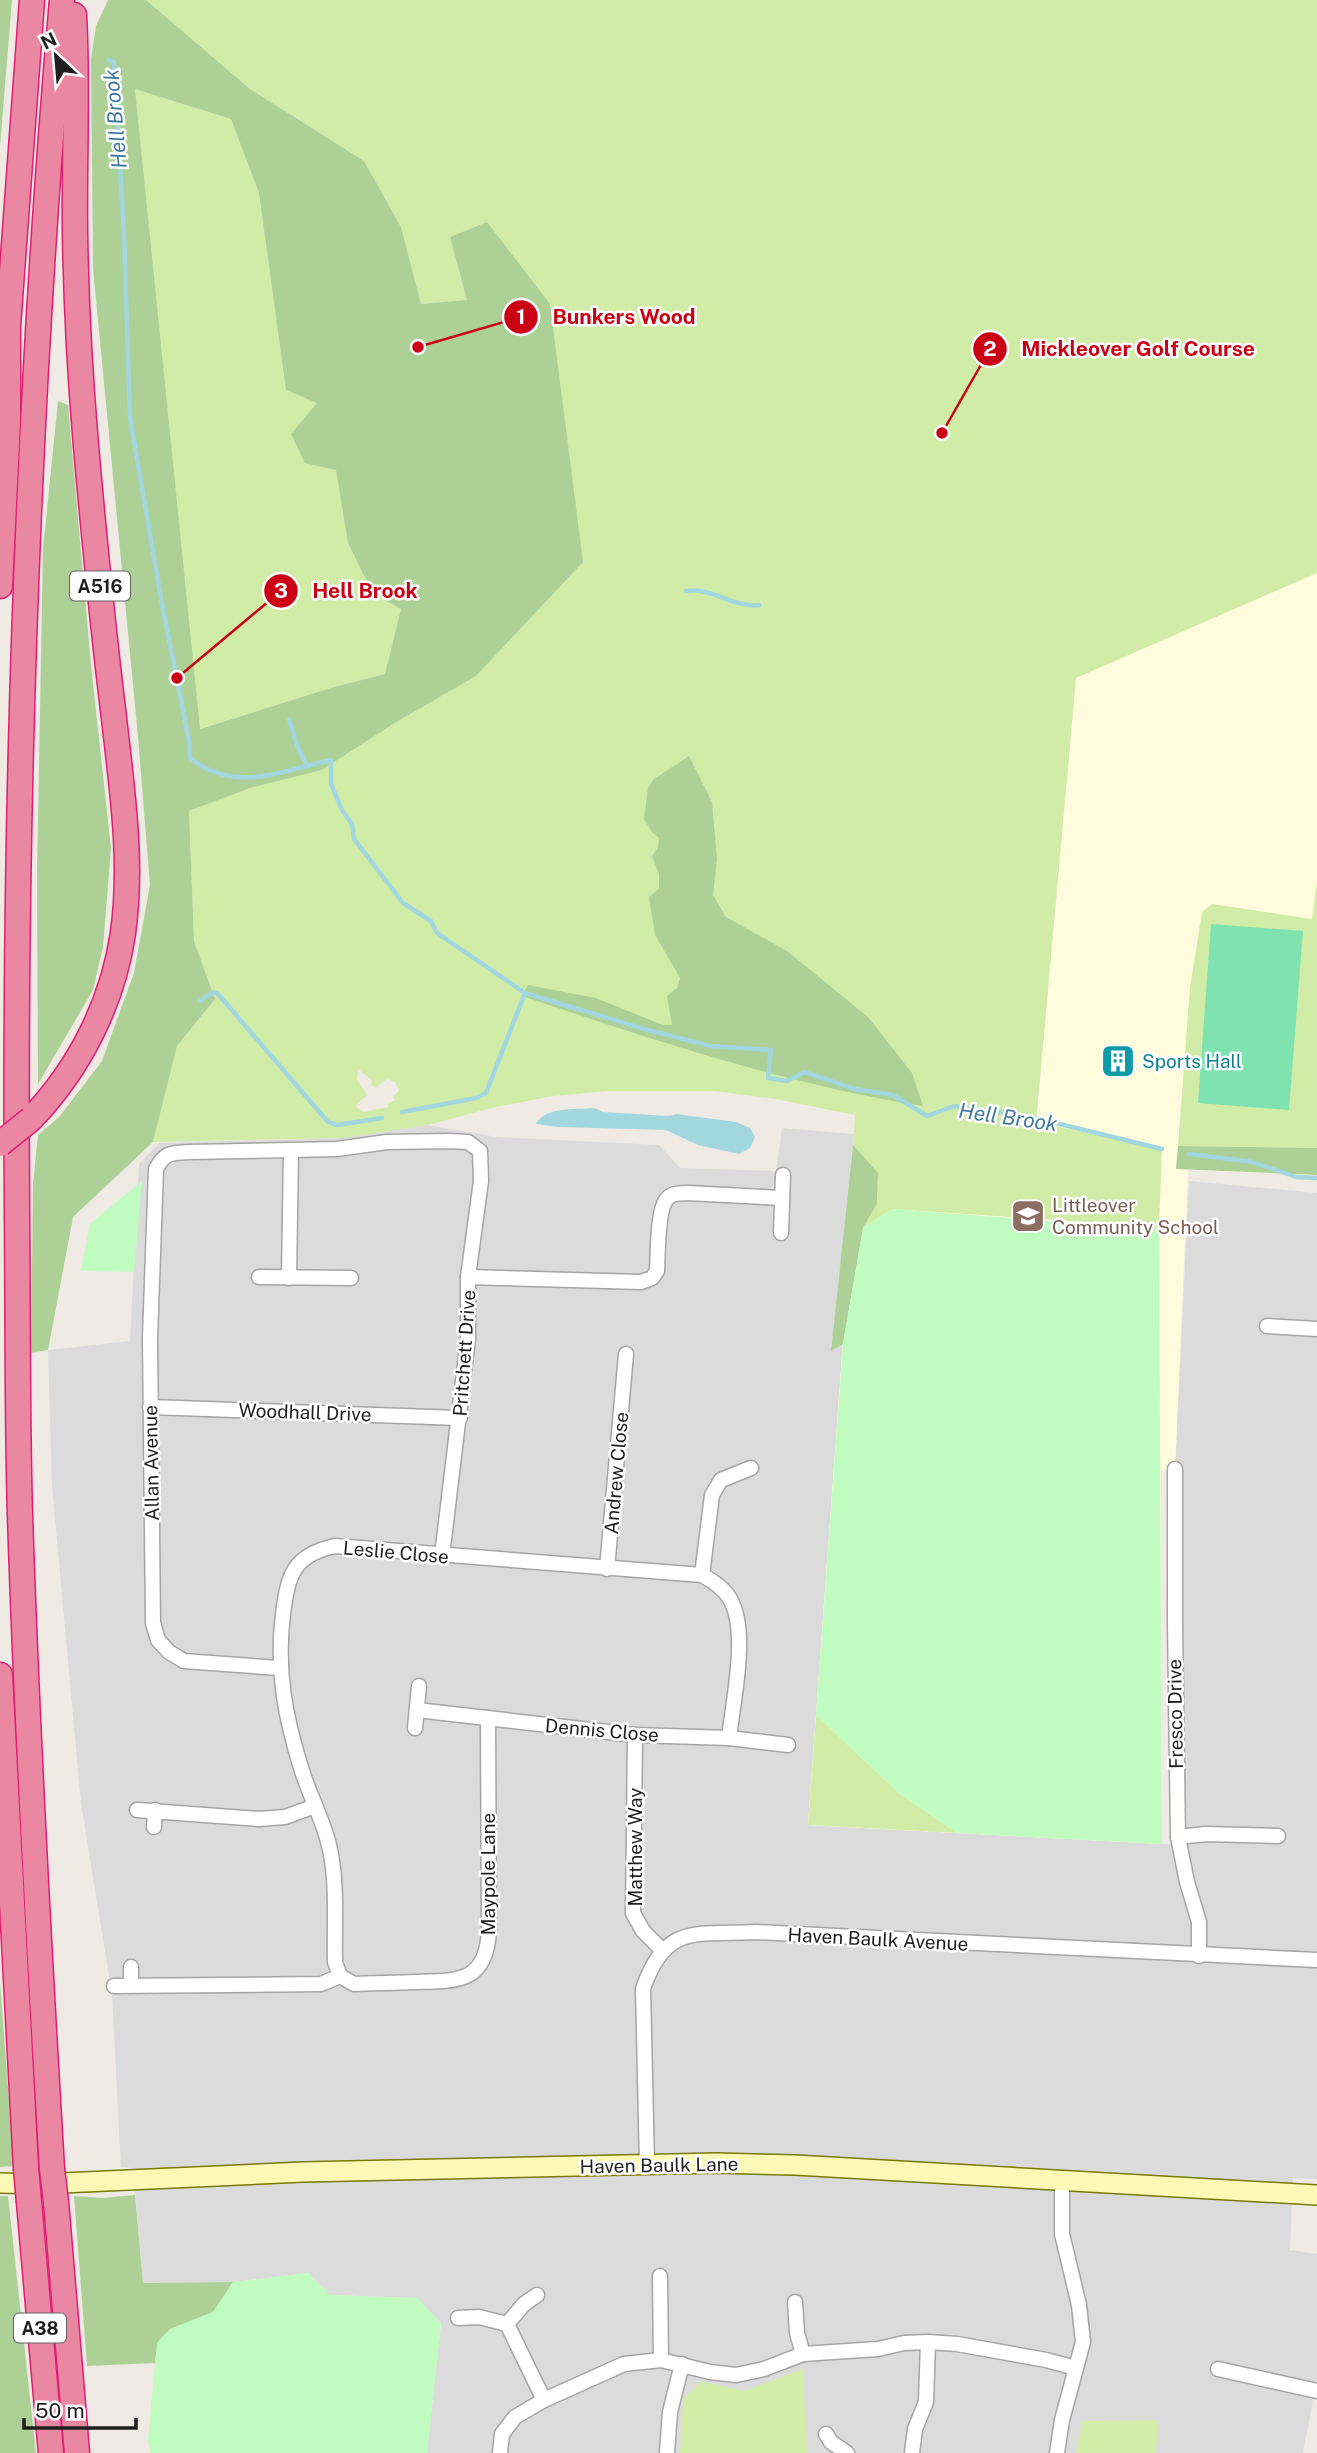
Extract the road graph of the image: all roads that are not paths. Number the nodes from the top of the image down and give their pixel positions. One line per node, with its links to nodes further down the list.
1 (32, 0): 4 (highway)
2 (62, 0): 69 (highway, A38, bridge)
3 (74, 0): 7 (highway, A516, bridge)
4 (8, 326): 5 (highway); 6 (highway)
5 (0, 380)
6 (0, 586)
7 (0, 1144)
8 (291, 1151): 12 (street, Pritchett Drive); 14 (street); 21 (street, Allan Avenue)
9 (783, 1175): 10 (street)
10 (782, 1198): 11 (street); 12 (street)
11 (780, 1233)
12 (468, 1276): 22 (street, Pritchett Drive)
13 (259, 1277): 14 (street)
14 (289, 1278): 15 (street)
15 (351, 1278)
16 (1267, 1326): 17 (street)
17 (1317, 1329)
18 (626, 1354): 20 (street, Andrew Close)
19 (607, 1375): 20 (street)
20 (624, 1376): 26 (street, Andrew Close)
21 (150, 1407): 22 (street, Woodhall Drive); 28 (street, Allan Avenue)
22 (460, 1418): 25 (street, Pritchett Drive)
23 (751, 1468): 27 (street)
24 (1175, 1469): 42 (street, Fresco Drive)
25 (442, 1556): 26 (street, Leslie Close); 28 (street, Leslie Close)
26 (607, 1569): 27 (street, Leslie Close)
27 (702, 1575): 35 (street)
28 (279, 1668): 37 (street, Leslie Close)
29 (0, 1675): 68 (highway, A38, bridge)
30 (419, 1686): 31 (street)
31 (417, 1710): 32 (street, Dennis Close); 33 (street)
32 (488, 1718): 34 (street, Dennis Close); 47 (street, Maypole Lane)
33 (415, 1728)
34 (635, 1735): 35 (street, Dennis Close); 43 (street, Matthew Way)
35 (729, 1738): 36 (street, Dennis Close)
36 (788, 1745)
37 (315, 1806): 39 (street); 47 (street, Leslie Close)
38 (137, 1810): 39 (street)
39 (155, 1810): 40 (street)
40 (154, 1827)
41 (1278, 1836): 42 (street)
42 (1178, 1837): 44 (street, Fresco Drive)
43 (662, 1950): 44 (street, Haven Baulk Avenue); 50 (street)
44 (1199, 1956): 45 (street, Haven Baulk Avenue)
45 (1317, 1960)
46 (131, 1967): 48 (street)
47 (340, 1976): 48 (street, Maypole Lane)
48 (131, 1985): 49 (street, Maypole Lane)
49 (114, 1986)
50 (647, 2165): 51 (street, Haven Baulk Lane); 52 (street, Haven Baulk Lane)
51 (1062, 2181): 53 (street, Haven Baulk Lane); 63 (street)
52 (0, 2183)
53 (1317, 2195)
54 (660, 2276): 61 (street)
55 (537, 2295): 58 (street)
56 (795, 2302): 60 (street)
57 (458, 2318): 58 (street)
58 (507, 2324): 66 (street)
59 (928, 2342): 60 (street); 63 (street); 73 (street)
60 (803, 2354): 62 (street)
61 (661, 2360): 62 (street); 66 (street)
62 (682, 2364): 71 (street)
63 (1076, 2368): 74 (street)
64 (1218, 2369): 65 (street)
65 (1317, 2391)
66 (544, 2400): 70 (street)
67 (826, 2434): 72 (street)
68 (51, 2453)
69 (77, 2453)
70 (500, 2453)
71 (667, 2453)
72 (847, 2453)
73 (912, 2453)
74 (1057, 2453)

